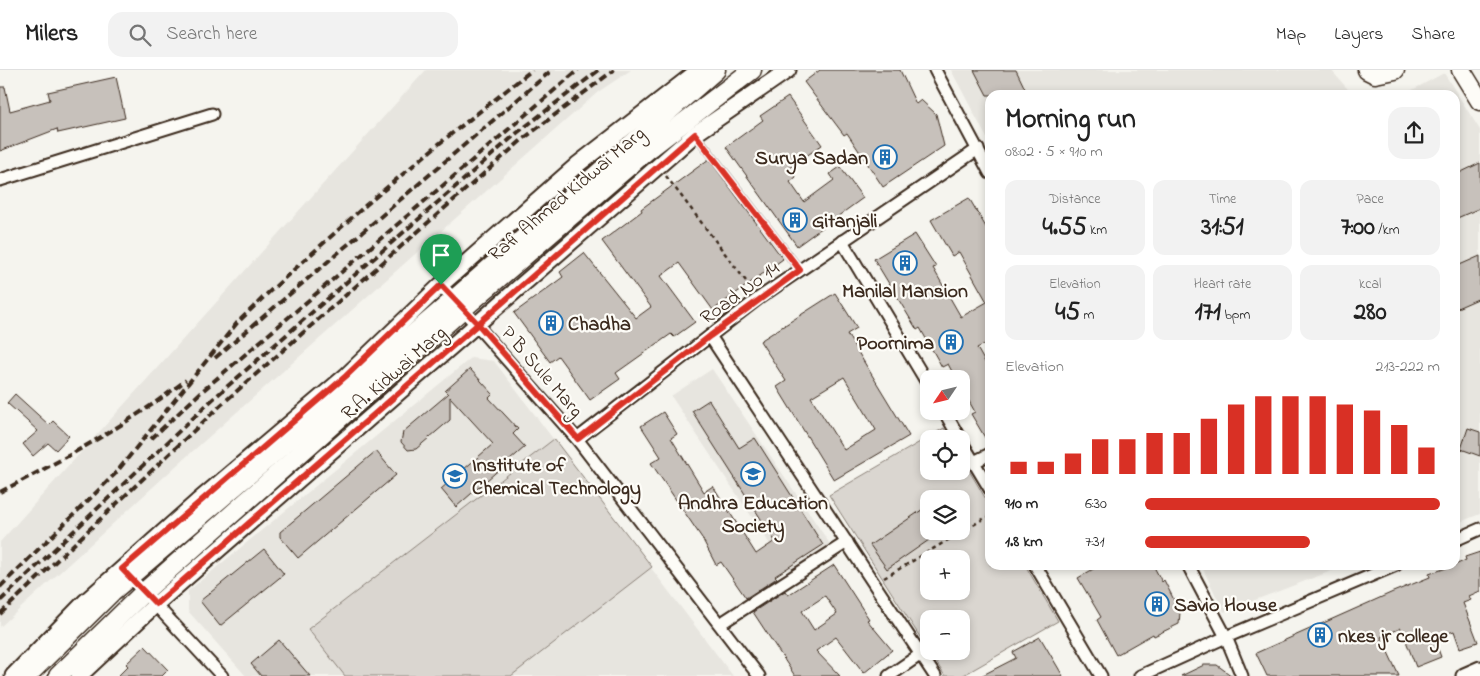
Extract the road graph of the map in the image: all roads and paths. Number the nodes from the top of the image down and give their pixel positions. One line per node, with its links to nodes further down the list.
1 (699, 70): 18 (street, R.A. Kidwai Marg)
2 (716, 70): 20 (main road)
3 (752, 70): 20 (main road, Rafi Ahmed Kidwai Marg)
4 (788, 70): 11 (street, R.A. Kidwai Marg)
5 (935, 70): 12 (street)
6 (1367, 70): 7 (main road)
7 (1395, 70)
8 (1461, 70): 9 (main road)
9 (1480, 101)
10 (212, 114): 15 (street)
11 (695, 134): 14 (street, R.A. Kidwai Marg); 17 (lane)
12 (978, 149): 13 (street); 16 (street, Road No 14)
13 (985, 163)
14 (658, 165): 19 (path); 21 (street, R.A. Kidwai Marg)
15 (0, 180)
16 (842, 241): 17 (street, Road No 14); 23 (street)
17 (800, 270): 19 (street, Road No 14)
18 (441, 285): 20 (street, P B Sule Marg); 36 (street, R.A. Kidwai Marg)
19 (759, 298): 22 (street, Road No 14)
20 (459, 304): 21 (street, P B Sule Marg); 36 (main road); 38 (main road, Rafi Ahmed Kidwai Marg)
21 (478, 324): 24 (street, P B Sule Marg); 38 (street, R.A. Kidwai Marg)
22 (710, 336): 24 (street, Road No 14); 32 (street)
23 (920, 371)
24 (578, 439): 39 (street, P B Sule Marg)
25 (970, 455): 27 (street)
26 (985, 456): 27 (street)
27 (974, 462): 28 (street)
28 (985, 481)
29 (985, 518): 37 (path)
30 (1480, 529): 31 (street)
31 (1460, 538)
32 (847, 542): 37 (street); 39 (street)
33 (1038, 570): 53 (street)
34 (1191, 570): 40 (street)
35 (1384, 570): 40 (street)
36 (126, 572): 38 (street); 45 (street, R.A. Kidwai Marg); 46 (main road)
37 (874, 583): 41 (street)
38 (150, 598): 47 (main road, Rafi Ahmed Kidwai Marg); 48 (street, R.A. Kidwai Marg); 49 (street)
39 (720, 624): 50 (street, P B Sule Marg)
40 (1226, 637): 54 (street); 55 (street)
41 (920, 652)
42 (920, 655): 51 (street)
43 (925, 660): 52 (street)
44 (1480, 669): 56 (street)
45 (13, 676)
46 (27, 676)
47 (58, 676)
48 (79, 676)
49 (222, 676)
50 (759, 676)
51 (889, 676)
52 (935, 676)
53 (1101, 676)
54 (1140, 676)
55 (1242, 676)
56 (1464, 676)

